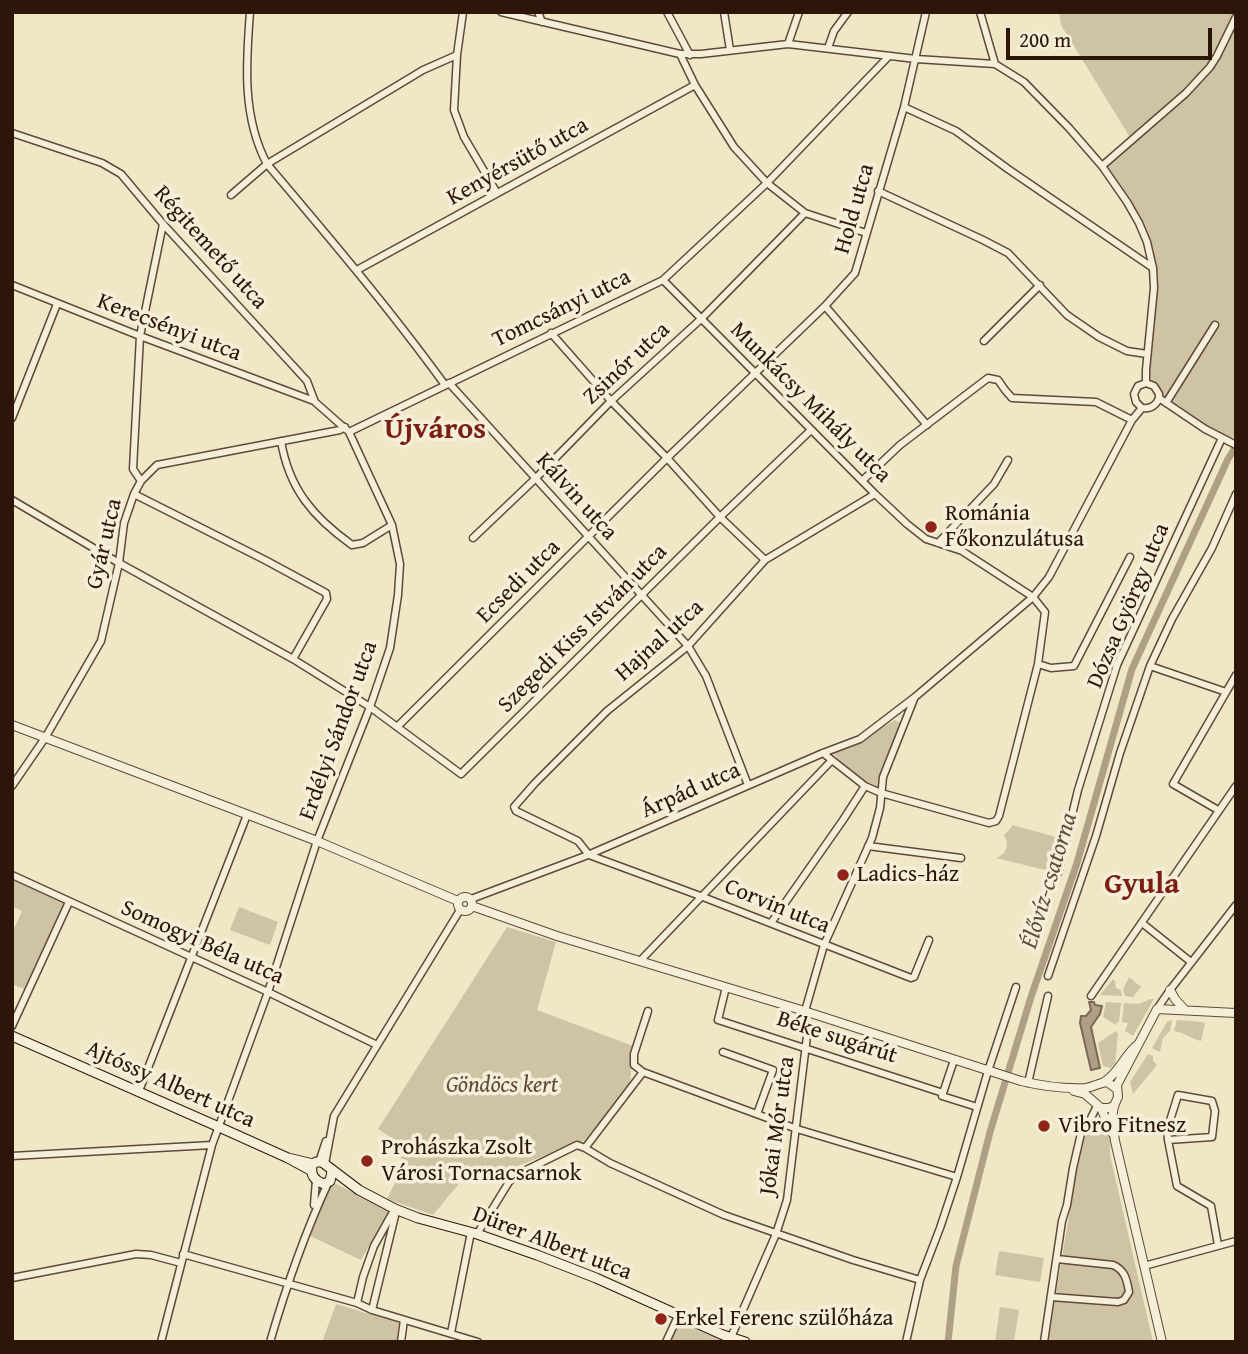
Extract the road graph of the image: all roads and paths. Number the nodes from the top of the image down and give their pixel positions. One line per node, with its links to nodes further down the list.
1 (250, 12): 25 (street, Kálvin utca)
2 (463, 12): 17 (street)
3 (501, 12): 12 (street)
4 (538, 12): 12 (street)
5 (667, 12): 18 (street)
6 (724, 12): 15 (street)
7 (799, 12): 13 (street)
8 (848, 12): 14 (street)
9 (926, 12): 20 (street, Hold utca)
10 (980, 12): 21 (street)
11 (1236, 17): 26 (street)
12 (542, 22): 16 (street)
13 (788, 44): 14 (street); 15 (street)
14 (828, 48): 19 (street)
15 (730, 50): 18 (street)
16 (680, 54): 18 (street); 22 (street)
17 (457, 55): 25 (street); 29 (street)
18 (690, 55)
19 (889, 56): 20 (street); 27 (street, Tomcsányi utca)
20 (916, 59): 21 (street); 23 (street, Hold utca)
21 (995, 64): 26 (street)
22 (695, 85): 27 (street); 29 (street, Kenyérsütő utca)
23 (904, 107): 28 (street, Hold utca); 34 (street)
24 (12, 133): 32 (street, Régitemető utca)
25 (267, 164): 30 (street); 35 (street, Kálvin utca)
26 (1102, 166): 34 (street)
27 (767, 183): 31 (street); 36 (street, Tomcsányi utca)
28 (878, 191): 33 (street, Hold utca); 38 (street)
29 (496, 193): 35 (street, Kenyérsütő utca)
30 (231, 195)
31 (805, 213): 33 (street); 41 (street, Zsinór utca)
32 (163, 224): 44 (street, Gyár utca); 53 (street, Régitemető utca)
33 (866, 233): 40 (street, Hold utca)
34 (1153, 268): 46 (street)
35 (357, 270): 49 (street, Kálvin utca)
36 (663, 280): 41 (street, Munkácsy Mihály utca); 43 (street, Tomcsányi utca)
37 (12, 285): 39 (street, Kerecsényi utca)
38 (1040, 285): 45 (street); 46 (street)
39 (57, 304): 44 (street, Kerecsényi utca); 52 (street)
40 (825, 306): 47 (street, Hold utca); 58 (street)
41 (701, 319): 47 (street, Munkácsy Mihály utca); 51 (street, Zsinór utca)
42 (1215, 325): 54 (street)
43 (551, 333): 49 (street, Tomcsányi utca); 51 (street)
44 (141, 336): 53 (street, Kerecsényi utca); 67 (street, Gyár utca)
45 (984, 341)
46 (1147, 354): 48 (street)
47 (754, 373): 60 (street, Munkácsy Mihály utca); 64 (street, Ecsedi utca)
48 (1146, 383): 50 (street); 55 (street)
49 (447, 384): 59 (street, Tomcsányi utca); 66 (street, Kálvin utca)
50 (1159, 398): 54 (street); 55 (street)
51 (611, 401): 64 (street); 66 (street, Zsinór utca)
52 (15, 402): 56 (street)
53 (314, 402): 59 (street, Régitemető utca)
54 (1166, 403): 61 (street)
55 (1142, 408): 57 (street, Árpád utca)
56 (12, 418)
57 (1132, 420): 58 (street); 82 (street, Árpád utca)
58 (927, 425): 68 (street)
59 (347, 430): 62 (street, Tomcsányi utca); 74 (street, Erdélyi Sándor utca)
60 (811, 430): 68 (street, Munkácsy Mihály utca); 73 (street, Szegedi Kiss István utca)
61 (1223, 439): 63 (street); 110 (street, Dózsa György utca)
62 (281, 441): 67 (street, Tomcsányi utca); 74 (street)
63 (1236, 445)
64 (667, 458): 73 (street); 75 (street, Ecsedi utca)
65 (1008, 460): 77 (street)
66 (536, 478): 75 (street, Kálvin utca); 76 (street, Zsinór utca)
67 (141, 481): 69 (street, Gyár utca)
68 (862, 481): 70 (street, Munkácsy Mihály utca)
69 (134, 494): 80 (street, Gyár utca); 84 (street)
70 (875, 494): 77 (street, Munkácsy Mihály utca); 79 (street, Hajnal utca)
71 (1236, 494): 86 (street, Dózsa György utca)
72 (12, 500): 80 (street, Szegedi Kiss István utca)
73 (720, 517): 79 (street); 81 (street, Szegedi Kiss István utca)
74 (392, 525): 90 (street, Erdélyi Sándor utca)
75 (589, 537): 81 (street, Kálvin utca); 94 (street, Ecsedi utca)
76 (472, 538)
77 (938, 543): 82 (street, Munkácsy Mihály utca)
78 (1130, 557): 85 (street)
79 (765, 560): 83 (street, Hajnal utca)
80 (119, 563): 84 (street, Szegedi Kiss István utca); 95 (street, Gyár utca)
81 (642, 596): 83 (street, Kálvin utca); 94 (street, Szegedi Kiss István utca)
82 (1033, 597): 85 (street); 89 (street, Árpád utca)
83 (688, 646): 98 (street, Kálvin utca); 103 (street, Hajnal utca)
84 (293, 659): 90 (street, Szegedi Kiss István utca)
85 (1038, 664): 102 (street)
86 (1150, 667): 88 (street, Dózsa György utca); 124 (street, Dózsa György utca)
87 (1236, 676): 88 (street)
88 (1226, 692): 104 (street)
89 (915, 697): 91 (street, Árpád utca); 92 (street, Jókai Mór utca)
90 (370, 706): 94 (street, Szegedi Kiss István utca); 106 (street, Erdélyi Sándor utca)
91 (897, 710): 92 (street); 96 (street, Árpád utca)
92 (907, 717): 102 (street, Jókai Mór utca)
93 (12, 725): 95 (street)
94 (397, 727)
95 (45, 737): 99 (street, Gyár utca); 105 (street)
96 (823, 753): 97 (street); 98 (street, Árpád utca)
97 (832, 760): 100 (street); 112 (street)
98 (748, 785): 108 (street, Árpád utca)
99 (12, 786)
100 (865, 786): 102 (street); 117 (street)
101 (1236, 786): 104 (street)
102 (881, 793): 107 (street, Jókai Mór utca)
103 (514, 807): 108 (street, Corvin utca)
104 (1218, 810): 118 (street)
105 (247, 815): 106 (street); 121 (street)
106 (317, 841): 115 (street); 128 (street, Erdélyi Sándor utca)
107 (868, 846): 109 (street); 120 (street, Jókai Mór utca)
108 (589, 855): 112 (street, Corvin utca); 114 (street, Árpád utca)
109 (961, 858)
110 (1058, 873)
111 (12, 875): 113 (street, Somogyi Béla utca)
112 (703, 897): 117 (street, Corvin utca); 122 (street)
113 (69, 902): 121 (street, Somogyi Béla utca); 136 (street)
114 (474, 903): 115 (street); 115 (street); 122 (street)
115 (459, 905): 139 (street)
116 (1236, 905): 123 (street)
117 (771, 923): 120 (street, Corvin utca)
118 (1142, 923): 123 (street); 130 (street)
119 (929, 940): 120 (street, Corvin utca)
120 (824, 945): 134 (street, Jókai Mór utca)
121 (191, 958): 128 (street, Somogyi Béla utca); 149 (street)
122 (640, 961): 125 (street)
123 (1191, 962): 127 (street)
124 (1048, 976)
125 (726, 987): 134 (street); 140 (street, Béke sugárút)
126 (1016, 987): 143 (street)
127 (1170, 990): 131 (street); 132 (street)
128 (268, 992): 139 (street, Somogyi Béla utca); 155 (street, Erdélyi Sándor utca)
129 (1048, 996): 145 (street)
130 (1091, 996)
131 (1157, 1009): 132 (street); 138 (street)
132 (1185, 1010): 135 (street)
133 (648, 1011): 144 (street)
134 (806, 1011): 140 (street, Jókai Mór utca); 142 (street)
135 (1236, 1013)
136 (12, 1026)
137 (12, 1036): 149 (main road, Ajtóssy Albert utca)
138 (1139, 1043): 146 (street); 148 (street)
139 (377, 1045): 162 (street)
140 (806, 1049): 150 (street, Béke sugárút); 156 (street, Jókai Mór utca)
141 (723, 1052): 154 (street)
142 (954, 1060): 143 (street); 150 (street)
143 (988, 1071): 145 (street); 153 (street)
144 (643, 1072): 154 (street); 160 (street)
145 (1024, 1082): 147 (street)
146 (1100, 1084): 147 (street); 148 (street); 151 (street)
147 (1050, 1087): 151 (street)
148 (1117, 1089): 152 (street)
149 (139, 1091): 155 (main road, Ajtóssy Albert utca)
150 (943, 1093): 153 (street, Béke sugárút)
151 (1097, 1104): 152 (street); 158 (street); 171 (street)
152 (1114, 1106): 158 (street)
153 (977, 1107): 163 (street)
154 (757, 1114): 156 (street)
155 (219, 1127): 159 (street, Erdélyi Sándor utca); 162 (main road, Ajtóssy Albert utca)
156 (797, 1129): 163 (street); 167 (street, Jókai Mór utca)
157 (1168, 1140): 157 (street); 169 (street)
158 (1115, 1141): 173 (street)
159 (212, 1145): 161 (street); 170 (street, Erdélyi Sándor utca)
160 (585, 1148): 166 (street); 167 (street)
161 (12, 1156)
162 (322, 1172): 164 (main road, Dürer Albert utca); 165 (street); 165 (street)
163 (957, 1177): 175 (street)
164 (395, 1209): 166 (main road, Dürer Albert utca); 178 (street); 179 (street)
165 (313, 1214): 176 (street)
166 (474, 1233): 180 (main road, Dürer Albert utca); 182 (street)
167 (776, 1234): 175 (street); 183 (street, Jókai Mór utca)
168 (1236, 1241): 169 (street)
169 (1218, 1245): 173 (street)
170 (183, 1254): 172 (street, Erdélyi Sándor utca); 176 (street)
171 (1057, 1259): 177 (street); 177 (street)
172 (181, 1263): 174 (street); 184 (street, Erdélyi Sándor utca)
173 (1144, 1266): 192 (street)
174 (12, 1278)
175 (920, 1280): 190 (street)
176 (287, 1283): 178 (street); 185 (street)
177 (1051, 1297): 191 (street)
178 (357, 1303): 179 (street)
179 (372, 1310): 181 (street)
180 (679, 1314): 183 (main road, Dürer Albert utca); 188 (street)
181 (404, 1320): 182 (street); 186 (street)
182 (451, 1333): 187 (street)
183 (730, 1340): 189 (main road, Dürer Albert utca)
184 (161, 1342)
185 (270, 1342)
186 (401, 1342)
187 (478, 1342)
188 (666, 1342)
189 (745, 1342)
190 (906, 1342)
191 (1044, 1342)
192 (1162, 1342)

